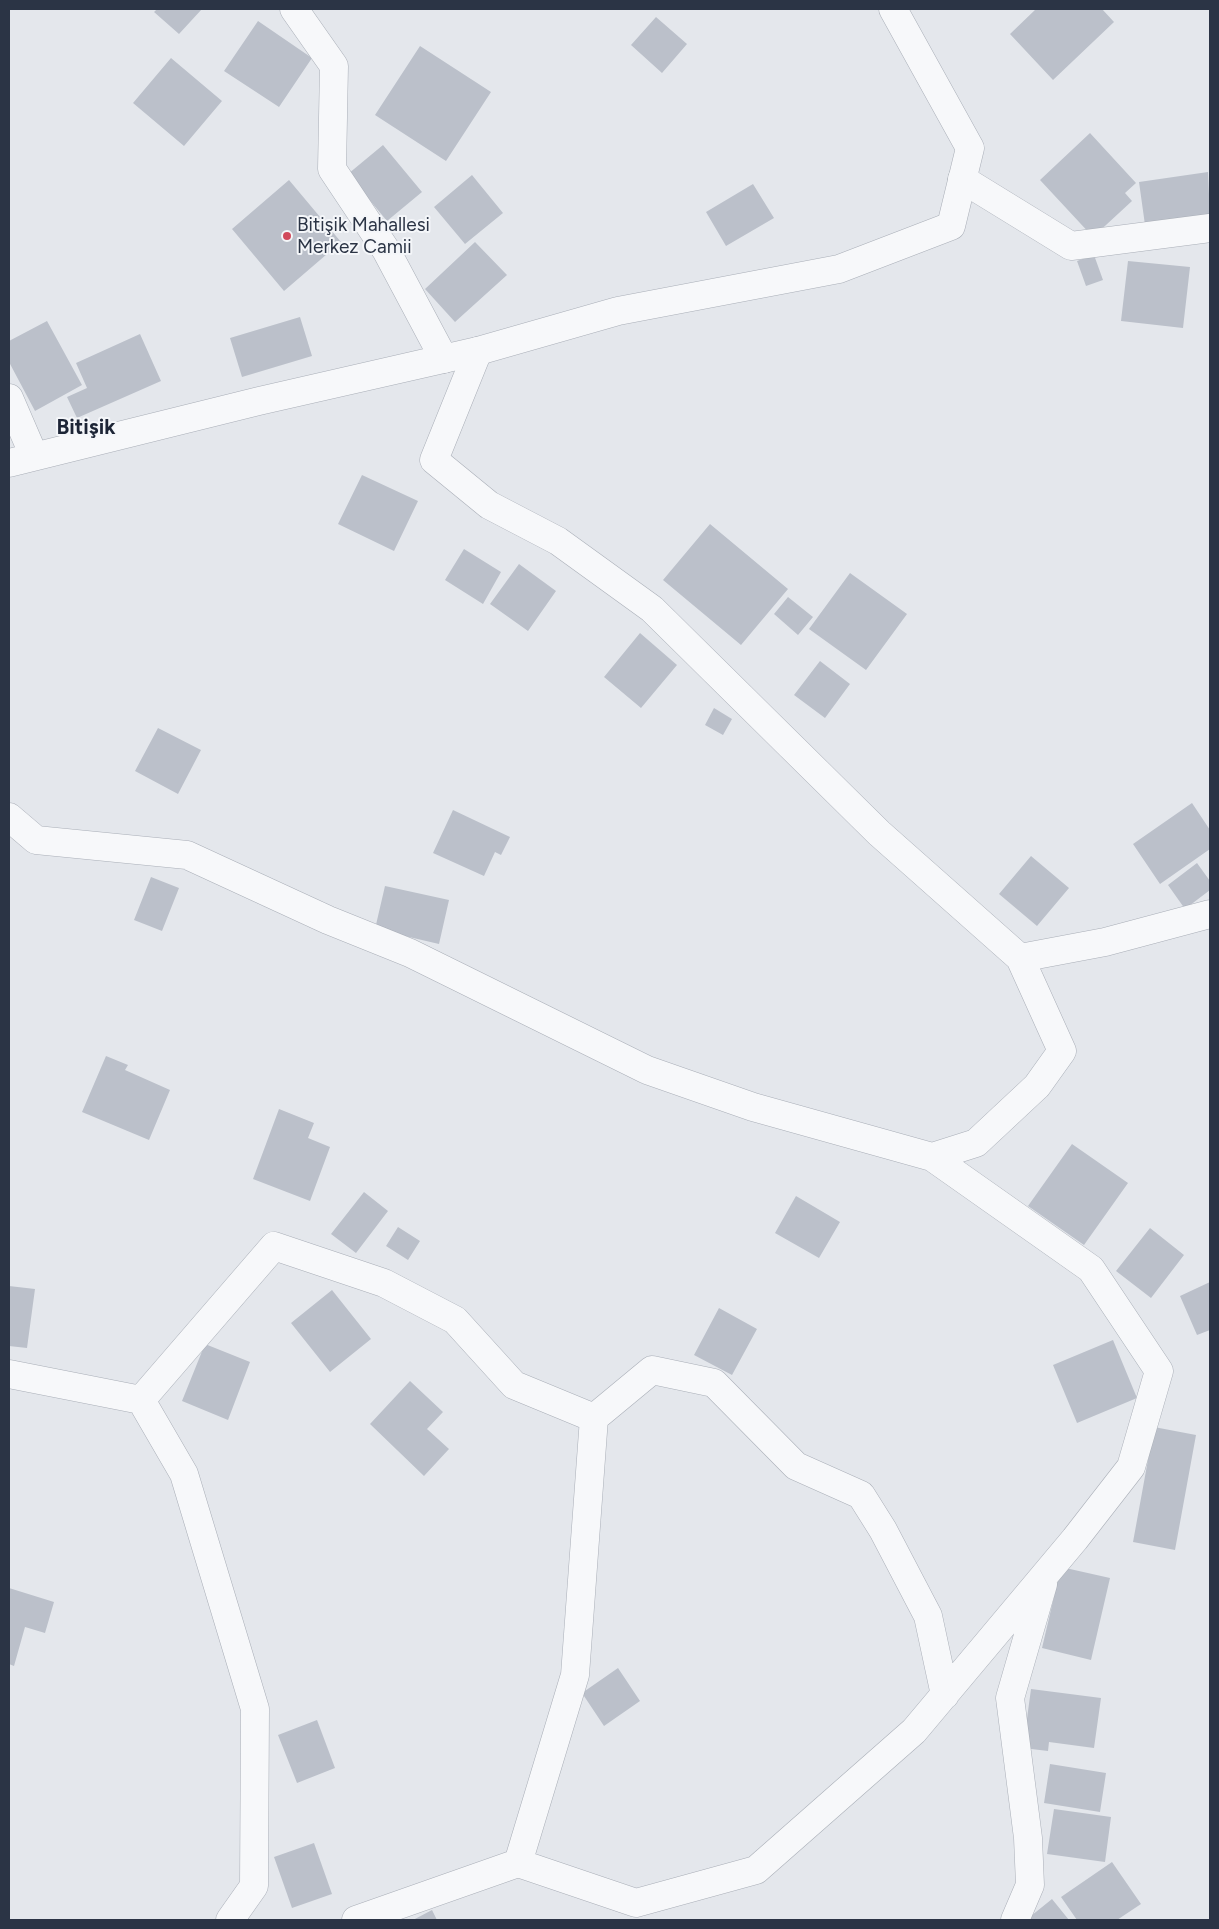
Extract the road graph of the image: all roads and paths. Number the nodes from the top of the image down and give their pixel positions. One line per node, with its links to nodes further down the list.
1 (294, 9): 6 (street)
2 (893, 9): 3 (street)
3 (962, 179): 4 (street); 5 (street)
4 (1210, 228)
5 (478, 351): 6 (street); 11 (street)
6 (444, 358): 8 (street)
7 (9, 398): 8 (street)
8 (21, 460)
9 (9, 817): 12 (street)
10 (1210, 914): 11 (street)
11 (1020, 958): 12 (street)
12 (932, 1157): 16 (street)
13 (9, 1374): 14 (street)
14 (141, 1400): 15 (street); 19 (street)
15 (594, 1418): 17 (street); 18 (street)
16 (1046, 1573): 17 (street); 21 (street)
17 (945, 1695): 18 (street)
18 (518, 1863): 20 (street)
19 (230, 1920)
20 (356, 1920)
21 (1015, 1920)

